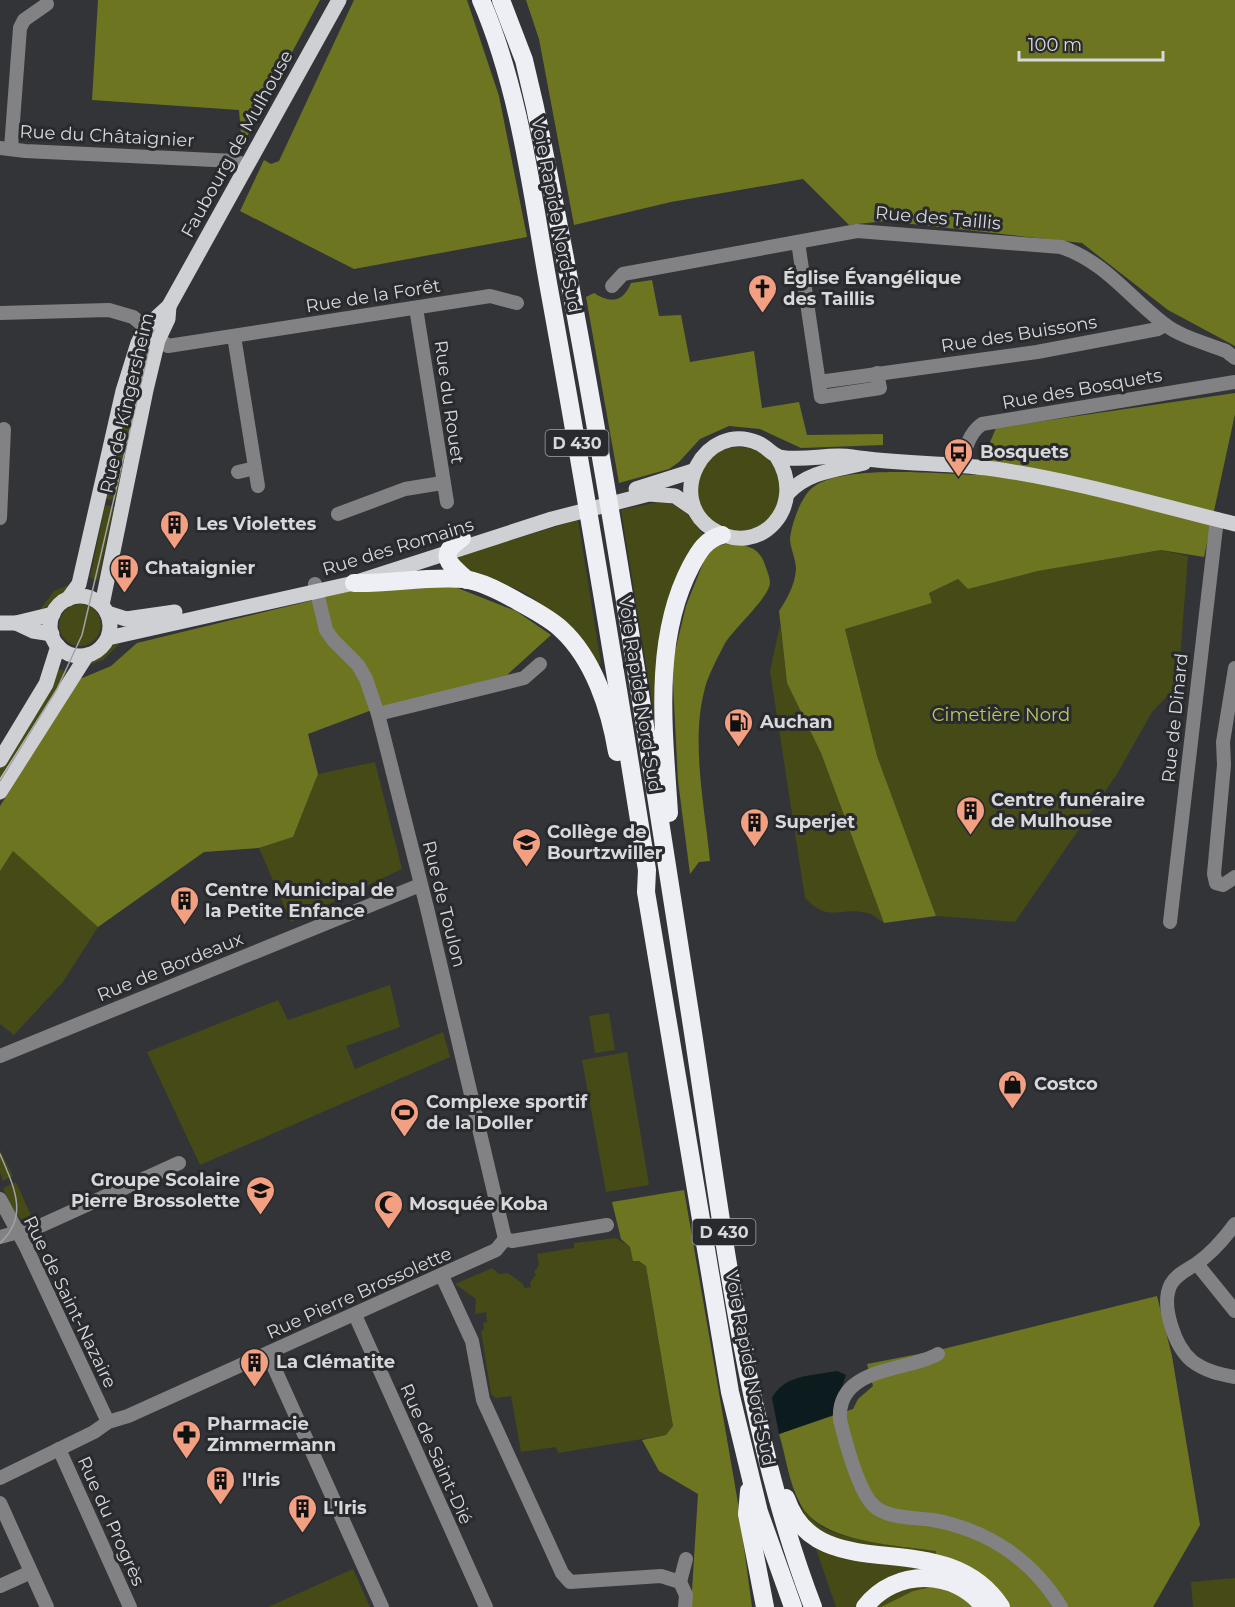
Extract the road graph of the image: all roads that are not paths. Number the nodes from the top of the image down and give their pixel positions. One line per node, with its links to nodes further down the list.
1 (339, 0): 8 (main road, Faubourg de Mulhouse)
2 (480, 0): 63 (highway, Voie Rapide Nord-Sud / D 430)
3 (501, 0): 6 (highway, Voie Rapide Nord-Sud / D 430)
4 (512, 0): 6 (highway)
5 (47, 4): 7 (street)
6 (524, 60): 62 (highway, Voie Rapide Nord-Sud / D 430)
7 (6, 148): 8 (street, Rue du Châtaignier)
8 (248, 166): 12 (main road, Faubourg de Mulhouse)
9 (798, 242): 10 (street, Rue des Taillis); 15 (street, Rue des Taillis); 21 (street)
10 (612, 286)
11 (517, 303): 13 (street, Rue de la Forêt)
12 (169, 306): 16 (main road, Rue de Kingersheim); 18 (main road, Rue de Kingersheim)
13 (416, 308): 17 (street, Rue de la Forêt); 30 (street, Rue du Rouet)
14 (0, 313): 16 (street)
15 (1165, 325): 19 (street, Rue des Taillis); 20 (street, Rue des Buissons)
16 (146, 327): 18 (street); 47 (main road, Rue de Kingersheim)
17 (234, 336): 18 (street, Rue de la Forêt); 27 (street)
18 (158, 340): 48 (main road, Rue de Kingersheim)
19 (1235, 358)
20 (878, 373): 21 (street, Rue des Buissons); 21 (street)
21 (819, 382)
22 (1235, 382): 26 (street, Rue des Bosquets)
23 (4, 429): 38 (street)
24 (777, 457): 25 (main road); 28 (main road); 33 (main road)
25 (873, 461): 26 (main road); 33 (main road)
26 (962, 465): 39 (main road)
27 (255, 468): 29 (street); 31 (street)
28 (693, 471): 32 (main road, Rue des Romains); 35 (main road)
29 (238, 472)
30 (442, 483): 34 (street, Rue du Rouet); 36 (street)
31 (258, 486)
32 (649, 490): 35 (main road, Rue des Romains); 37 (main road, Rue des Romains)
33 (788, 493): 41 (main road)
34 (447, 502)
35 (694, 509): 41 (main road)
36 (338, 514)
37 (550, 515): 42 (main road, Rue des Romains); 43 (main road, Rue des Romains)
38 (0, 518)
39 (1217, 519): 40 (main road); 64 (street, Rue de Dinard)
40 (1235, 524)
41 (722, 535): 62 (highway)
42 (462, 538): 43 (highway); 46 (main road, Rue des Romains)
43 (447, 553): 44 (highway); 45 (main road, Rue des Romains)
44 (467, 580): 45 (highway); 63 (highway)
45 (354, 583): 46 (main road, Rue des Romains)
46 (316, 588): 48 (main road, Rue des Romains); 52 (main road, Rue des Romains); 57 (street, Rue de Toulon)
47 (68, 599): 48 (main road); 49 (main road)
48 (105, 609): 52 (main road)
49 (53, 614): 51 (main road); 53 (main road)
50 (0, 623): 51 (main road)
51 (16, 623): 53 (main road)
52 (108, 638): 54 (main road)
53 (55, 640): 54 (main road); 58 (main road)
54 (87, 655): 59 (main road)
55 (540, 664): 57 (street)
56 (1235, 668): 60 (street)
57 (378, 714): 61 (street, Rue de Toulon)
58 (0, 760)
59 (0, 792)
60 (1235, 877)
61 (420, 885): 65 (street, Rue de Bordeaux); 72 (street, Rue de Toulon)
62 (671, 887): 82 (highway, Voie Rapide Nord-Sud / D 430)
63 (646, 892): 83 (highway, Voie Rapide Nord-Sud / D 430)
64 (1170, 922)
65 (0, 1056)
66 (179, 1163): 70 (street)
67 (0, 1199): 70 (street, Rue de Saint-Nazaire)
68 (1235, 1224): 73 (street)
69 (607, 1225): 72 (street)
70 (18, 1233): 71 (street); 80 (street, Rue de Saint-Nazaire)
71 (0, 1237)
72 (505, 1239): 74 (street, Rue Pierre Brossolette)
73 (1197, 1264): 75 (street); 79 (street)
74 (442, 1276): 76 (street, Rue Pierre Brossolette); 88 (street)
75 (1235, 1311)
76 (355, 1315): 77 (street, Rue Pierre Brossolette); 93 (street, Rue de Saint-Dié)
77 (268, 1354): 80 (street, Rue Pierre Brossolette); 92 (street)
78 (938, 1354): 101 (street)
79 (1235, 1377)
80 (108, 1422): 81 (street, Rue Pierre Brossolette)
81 (59, 1449): 84 (street, Rue Pierre Brossolette); 91 (street, Rue du Progrès)
82 (769, 1462): 97 (highway, Voie Rapide Nord-Sud / D 430); 100 (highway)
83 (750, 1477): 95 (highway); 96 (highway, Voie Rapide Nord-Sud / D 430)
84 (0, 1478)
85 (0, 1503): 87 (street)
86 (686, 1559): 88 (street)
87 (31, 1572): 89 (street); 90 (street)
88 (680, 1582): 94 (street)
89 (0, 1586)
90 (47, 1607)
91 (130, 1607)
92 (382, 1607)
93 (486, 1607)
94 (685, 1607)
95 (765, 1607)
96 (793, 1607)
97 (813, 1607)
98 (866, 1607): 99 (highway)
99 (984, 1607)
100 (1001, 1607)
101 (1062, 1607)

